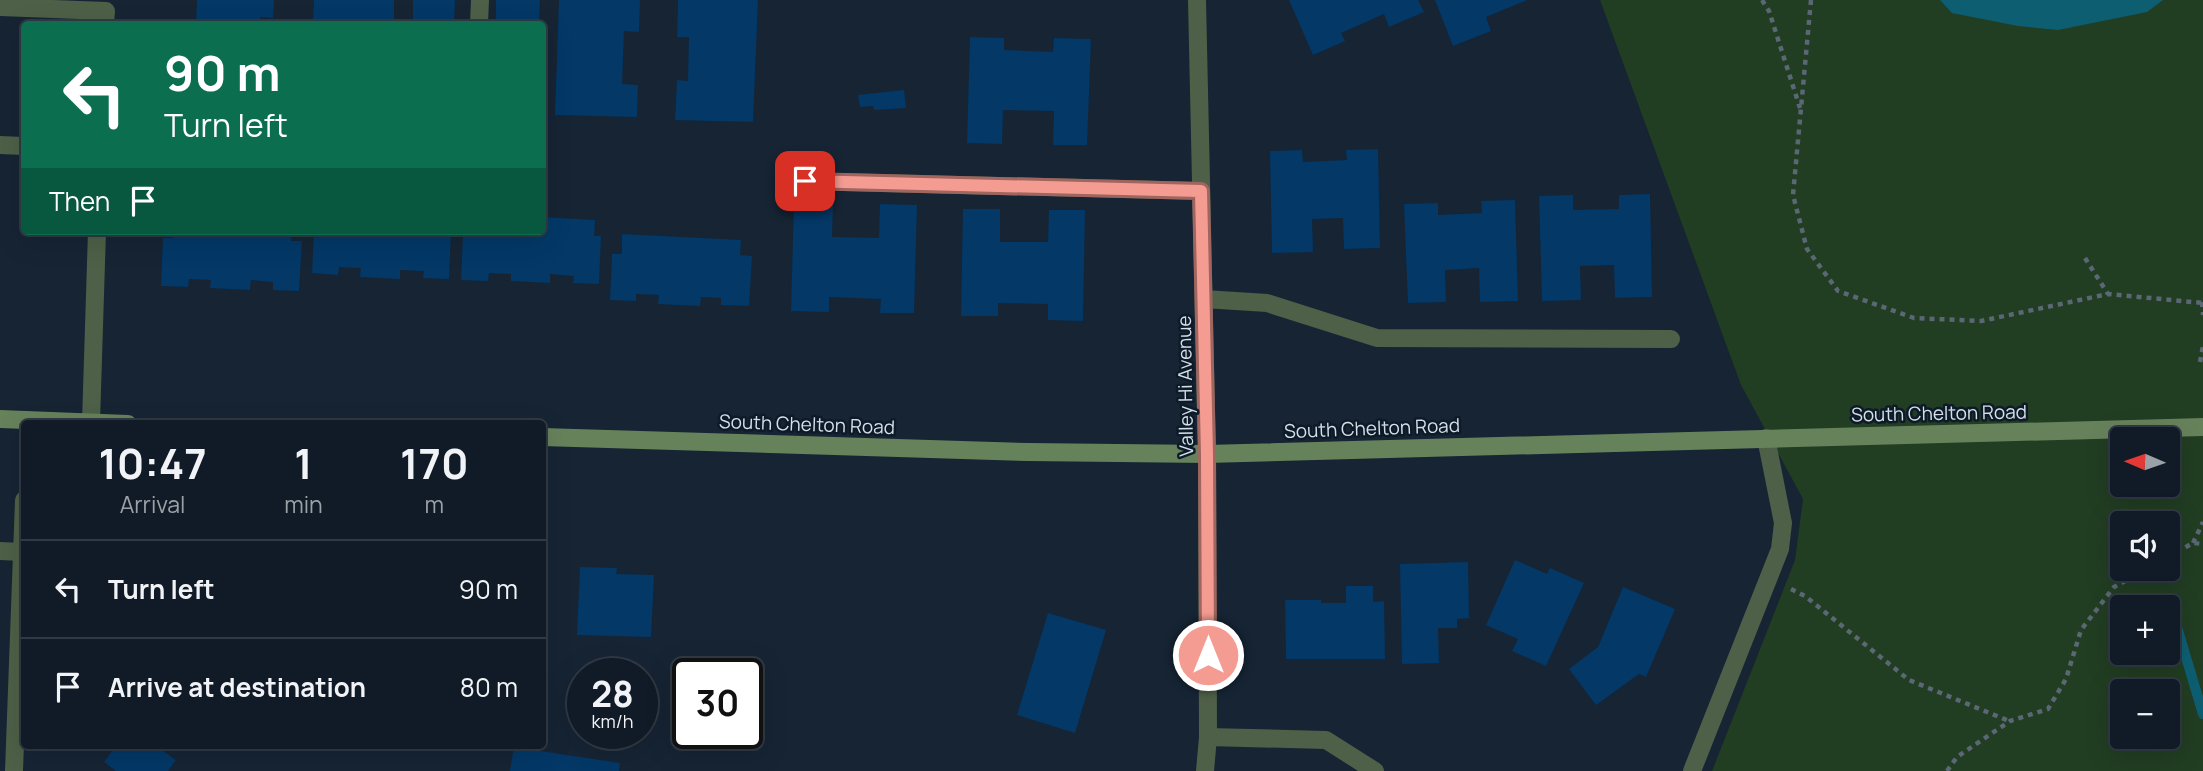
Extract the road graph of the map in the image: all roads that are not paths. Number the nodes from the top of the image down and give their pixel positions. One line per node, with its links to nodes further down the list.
1 (480, 0): 5 (street)
2 (1197, 0): 9 (street, Valley Hi Avenue)
3 (0, 7): 4 (street)
4 (105, 21)
5 (479, 21)
6 (0, 145): 7 (street)
7 (21, 146)
8 (805, 181): 9 (street)
9 (1201, 191): 11 (street, Valley Hi Avenue)
10 (97, 235): 14 (street)
11 (1204, 299): 12 (street); 19 (street, Valley Hi Avenue)
12 (1671, 338)
13 (0, 419): 15 (main road)
14 (92, 420)
15 (21, 421)
16 (2203, 427): 18 (main road, South Chelton Road)
17 (546, 437): 19 (main road, South Chelton Road)
18 (1766, 438): 19 (main road, South Chelton Road); 27 (street)
19 (1207, 454): 23 (street, Valley Hi Avenue)
20 (0, 551): 21 (street)
21 (21, 552)
22 (21, 579): 24 (street)
23 (1208, 737): 25 (street, Valley Hi Avenue); 26 (street)
24 (14, 771)
25 (1205, 771)
26 (1376, 771)
27 (1692, 771)

